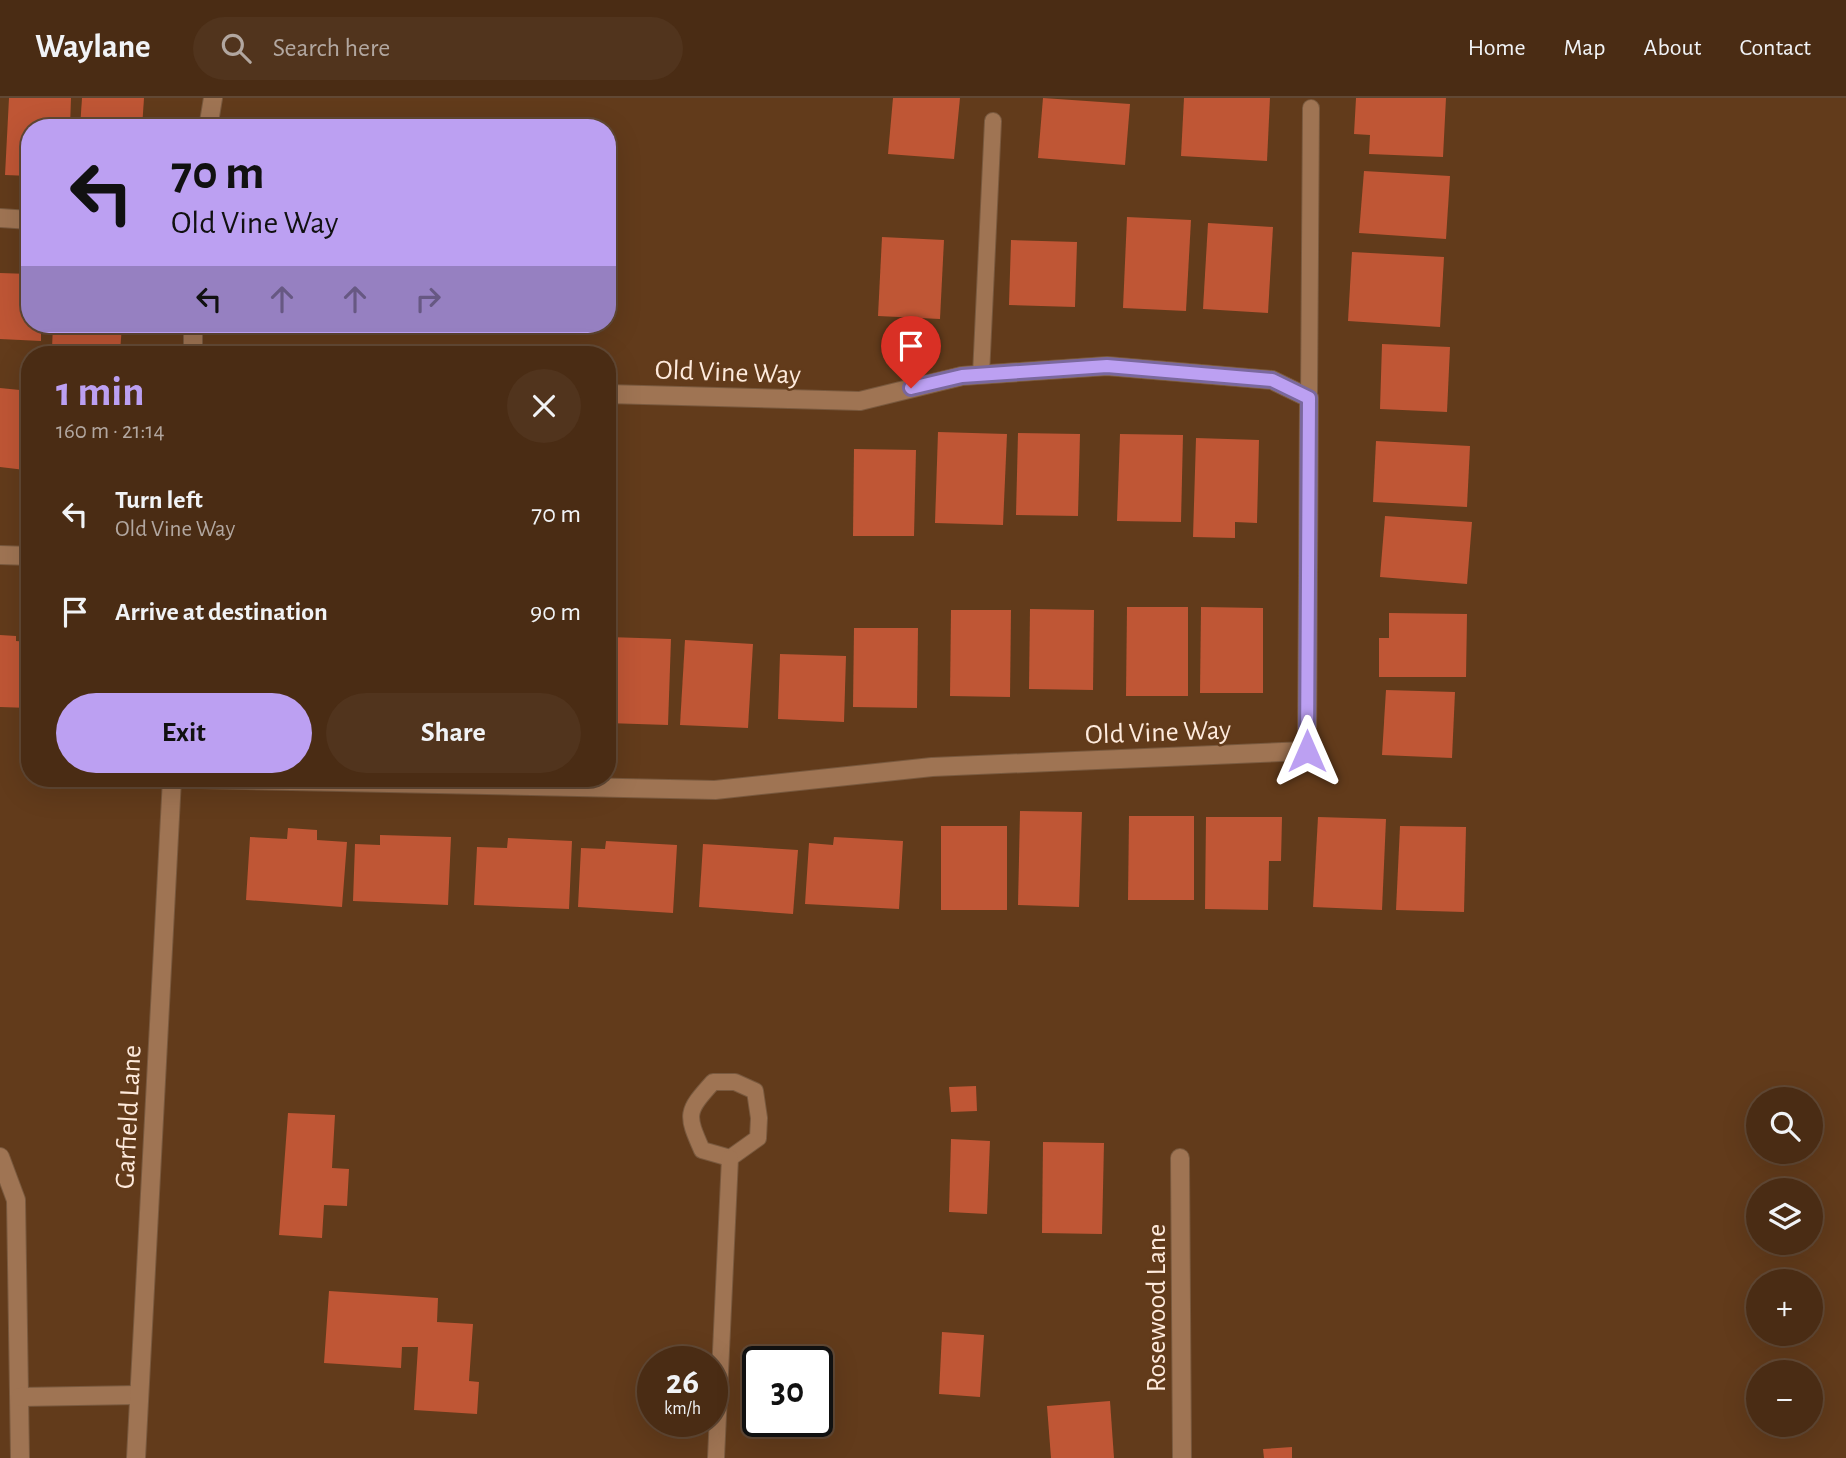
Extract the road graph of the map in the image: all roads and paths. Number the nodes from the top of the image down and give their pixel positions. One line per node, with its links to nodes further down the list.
1 (213, 98): 3 (street)
2 (1311, 108): 9 (lane)
3 (210, 119)
4 (993, 121): 7 (lane)
5 (0, 218): 6 (street)
6 (21, 219)
7 (981, 375): 8 (street, Old Vine Way); 9 (street, Old Vine Way)
8 (616, 394)
9 (1309, 398): 13 (street, Old Vine Way)
10 (0, 555): 11 (street)
11 (21, 556)
12 (172, 787): 17 (street, Garfield Lane)
13 (575, 787)
14 (0, 1157): 18 (street)
15 (730, 1158): 15 (lane); 21 (lane)
16 (1180, 1158): 22 (street, Rosewood Lane)
17 (138, 1395): 18 (street); 20 (street, Garfield Lane)
18 (20, 1397): 19 (street)
19 (20, 1458)
20 (136, 1458)
21 (716, 1458)
22 (1182, 1458)

